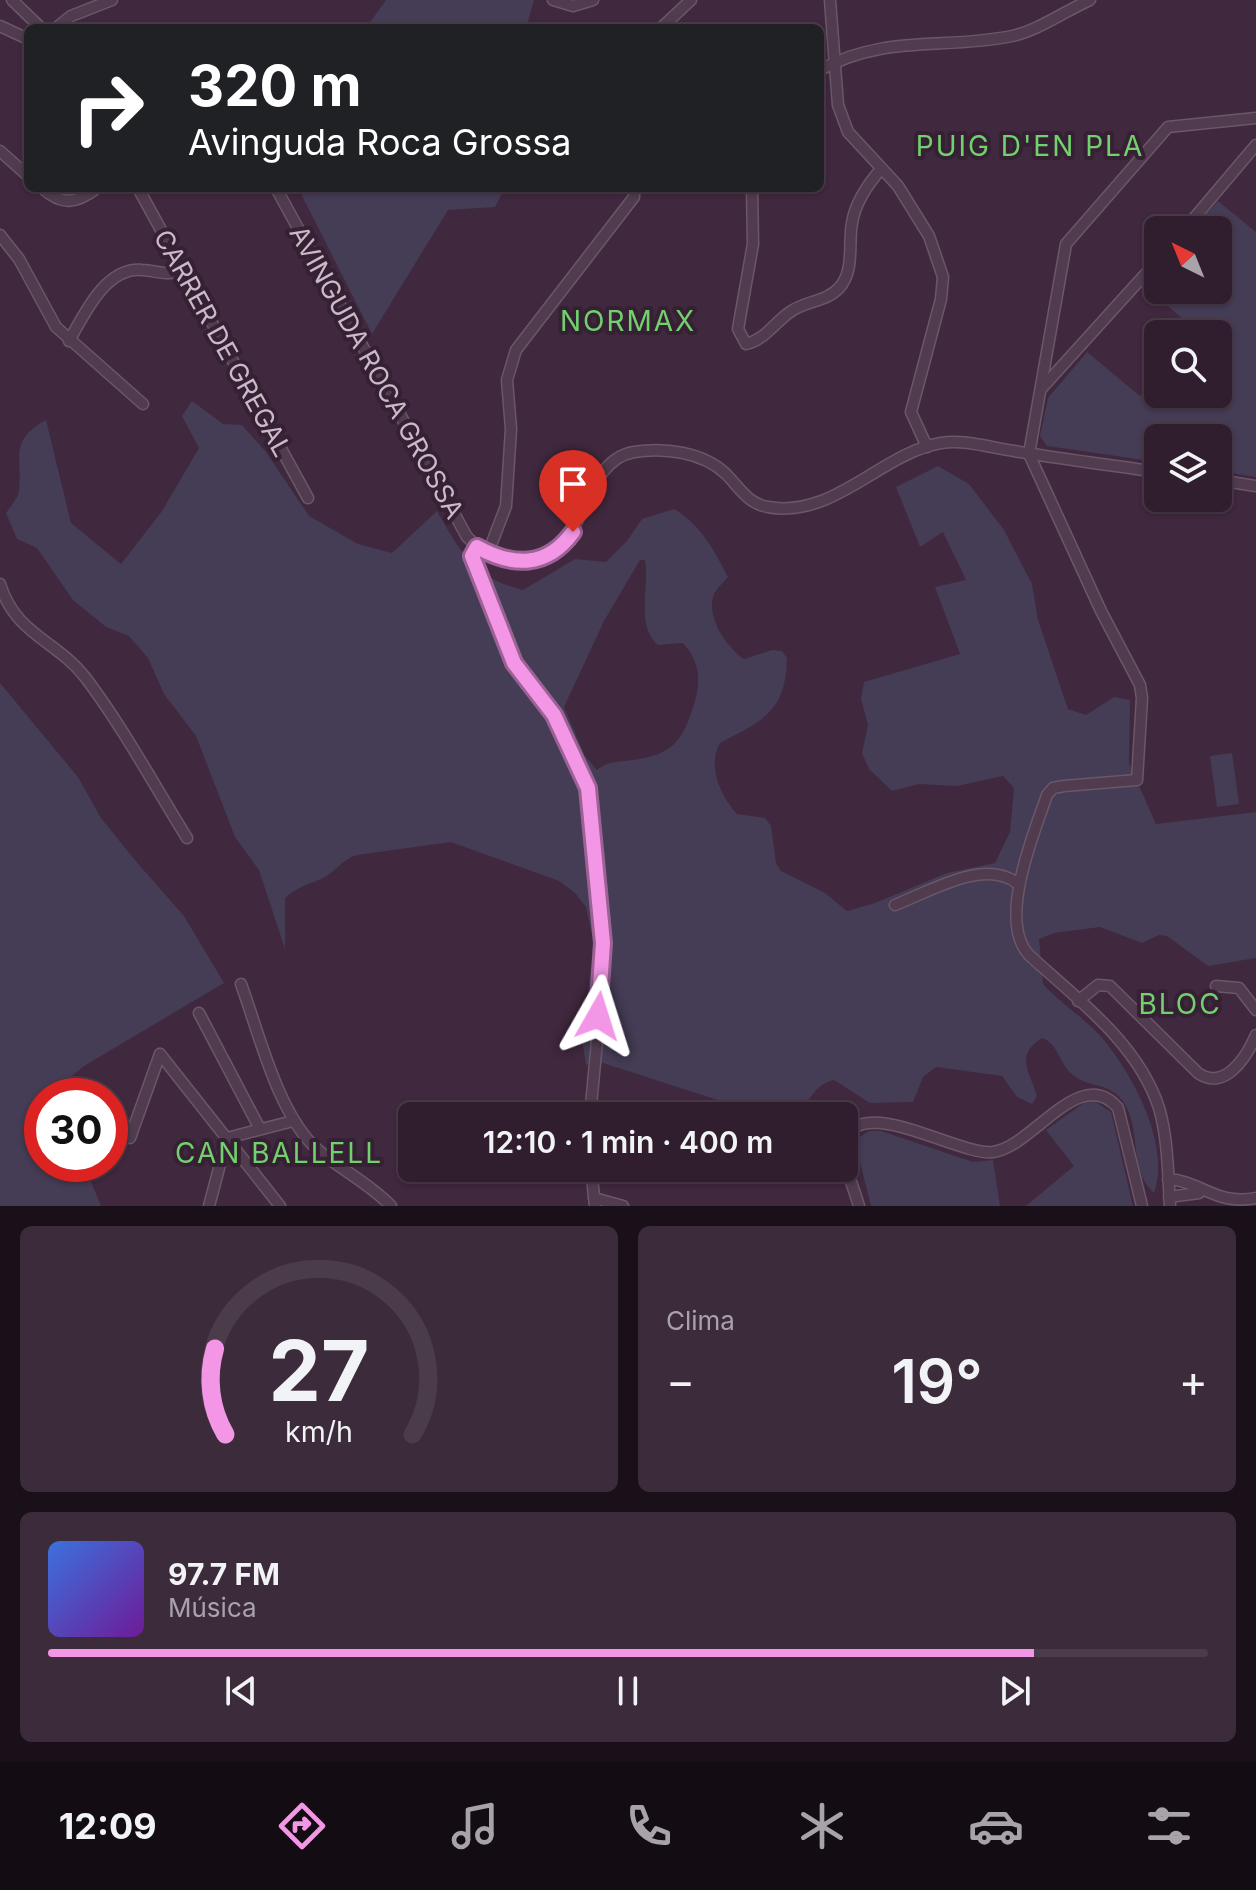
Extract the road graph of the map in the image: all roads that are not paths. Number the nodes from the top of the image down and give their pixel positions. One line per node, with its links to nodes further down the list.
1 (12, 0): 8 (street)
2 (112, 0): 9 (street)
3 (553, 0): 4 (street)
4 (593, 0)
5 (691, 0): 10 (street)
6 (830, 0): 13 (street)
7 (1090, 0): 13 (street)
8 (37, 24)
9 (61, 24)
10 (665, 24)
11 (0, 26): 12 (street)
12 (24, 37)
13 (834, 62): 14 (street); 18 (street)
14 (824, 68)
15 (1256, 118): 31 (street)
16 (1256, 145): 26 (street)
17 (0, 151): 19 (street)
18 (881, 169): 25 (street); 33 (street)
19 (24, 172)
20 (47, 192): 21 (street)
21 (90, 192)
22 (140, 192): 28 (street, CARRER DE GREGAL)
23 (278, 192): 39 (street, AVINGUDA ROCA GROSSA)
24 (634, 192): 40 (street)
25 (752, 192)
26 (1196, 216)
27 (0, 235): 30 (street)
28 (184, 269): 30 (street); 38 (street, CARRER DE GREGAL)
29 (1144, 275): 31 (street)
30 (69, 341): 32 (street)
31 (1041, 389): 34 (street)
32 (143, 404)
33 (927, 447): 34 (street, AVINGUDA ROCA GROSSA); 40 (street, AVINGUDA ROCA GROSSA)
34 (1029, 454): 35 (street, AVINGUDA ROCA GROSSA); 43 (street)
35 (1144, 470)
36 (1232, 482): 37 (street)
37 (1256, 486)
38 (308, 498)
39 (477, 547): 40 (street, AVINGUDA ROCA GROSSA); 51 (street)
40 (488, 553)
41 (0, 584): 42 (street)
42 (187, 838)
43 (1017, 883): 44 (street); 47 (street)
44 (895, 905)
45 (241, 984): 52 (street)
46 (1216, 986): 48 (street)
47 (1078, 1001): 50 (street); 56 (street)
48 (1256, 1010)
49 (199, 1013): 53 (street)
50 (1256, 1035)
51 (591, 1102)
52 (293, 1121): 53 (street); 64 (street)
53 (260, 1129): 55 (street)
54 (130, 1138): 55 (street)
55 (227, 1138): 62 (street); 63 (street)
56 (1168, 1179): 58 (street); 60 (street)
57 (592, 1182): 61 (street)
58 (1199, 1193): 59 (street); 60 (street)
59 (1256, 1198)
60 (1170, 1201)
61 (594, 1202): 65 (street)
62 (209, 1206)
63 (280, 1206)
64 (391, 1206)
65 (623, 1206)
66 (859, 1206): 67 (street)
67 (1142, 1206)

